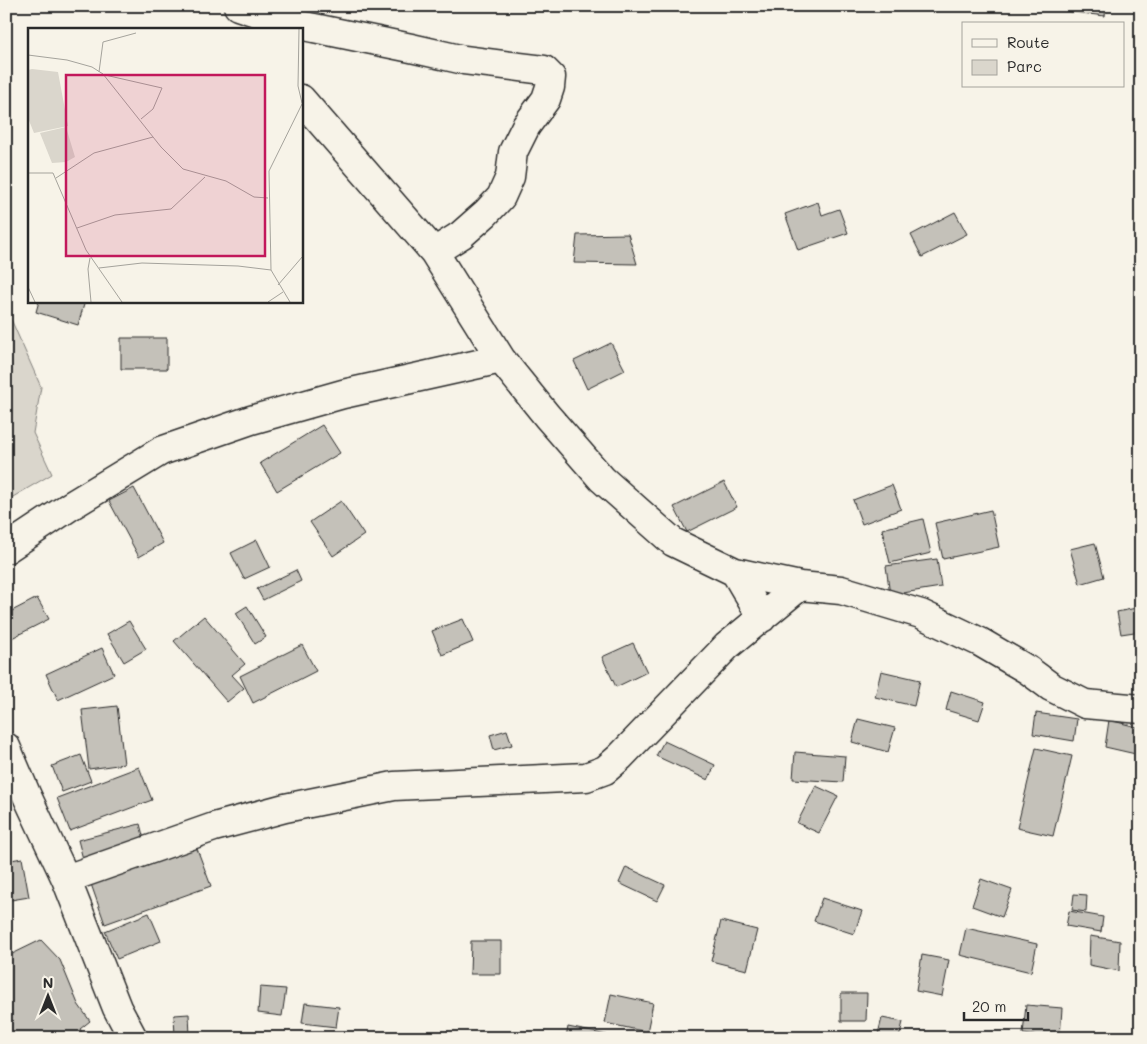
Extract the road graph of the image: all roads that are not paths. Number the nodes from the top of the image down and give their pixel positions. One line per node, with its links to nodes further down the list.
1 (220, 6): 3 (street)
2 (238, 6): 5 (street)
3 (239, 28)
4 (302, 100): 5 (street)
5 (434, 252): 6 (street)
6 (501, 359): 7 (street); 8 (street)
7 (6, 549)
8 (735, 572): 9 (street); 10 (street)
9 (800, 586): 10 (street); 11 (street)
10 (762, 618): 13 (street)
11 (1141, 709)
12 (6, 746): 13 (street)
13 (66, 879): 14 (street)
14 (133, 1038)

